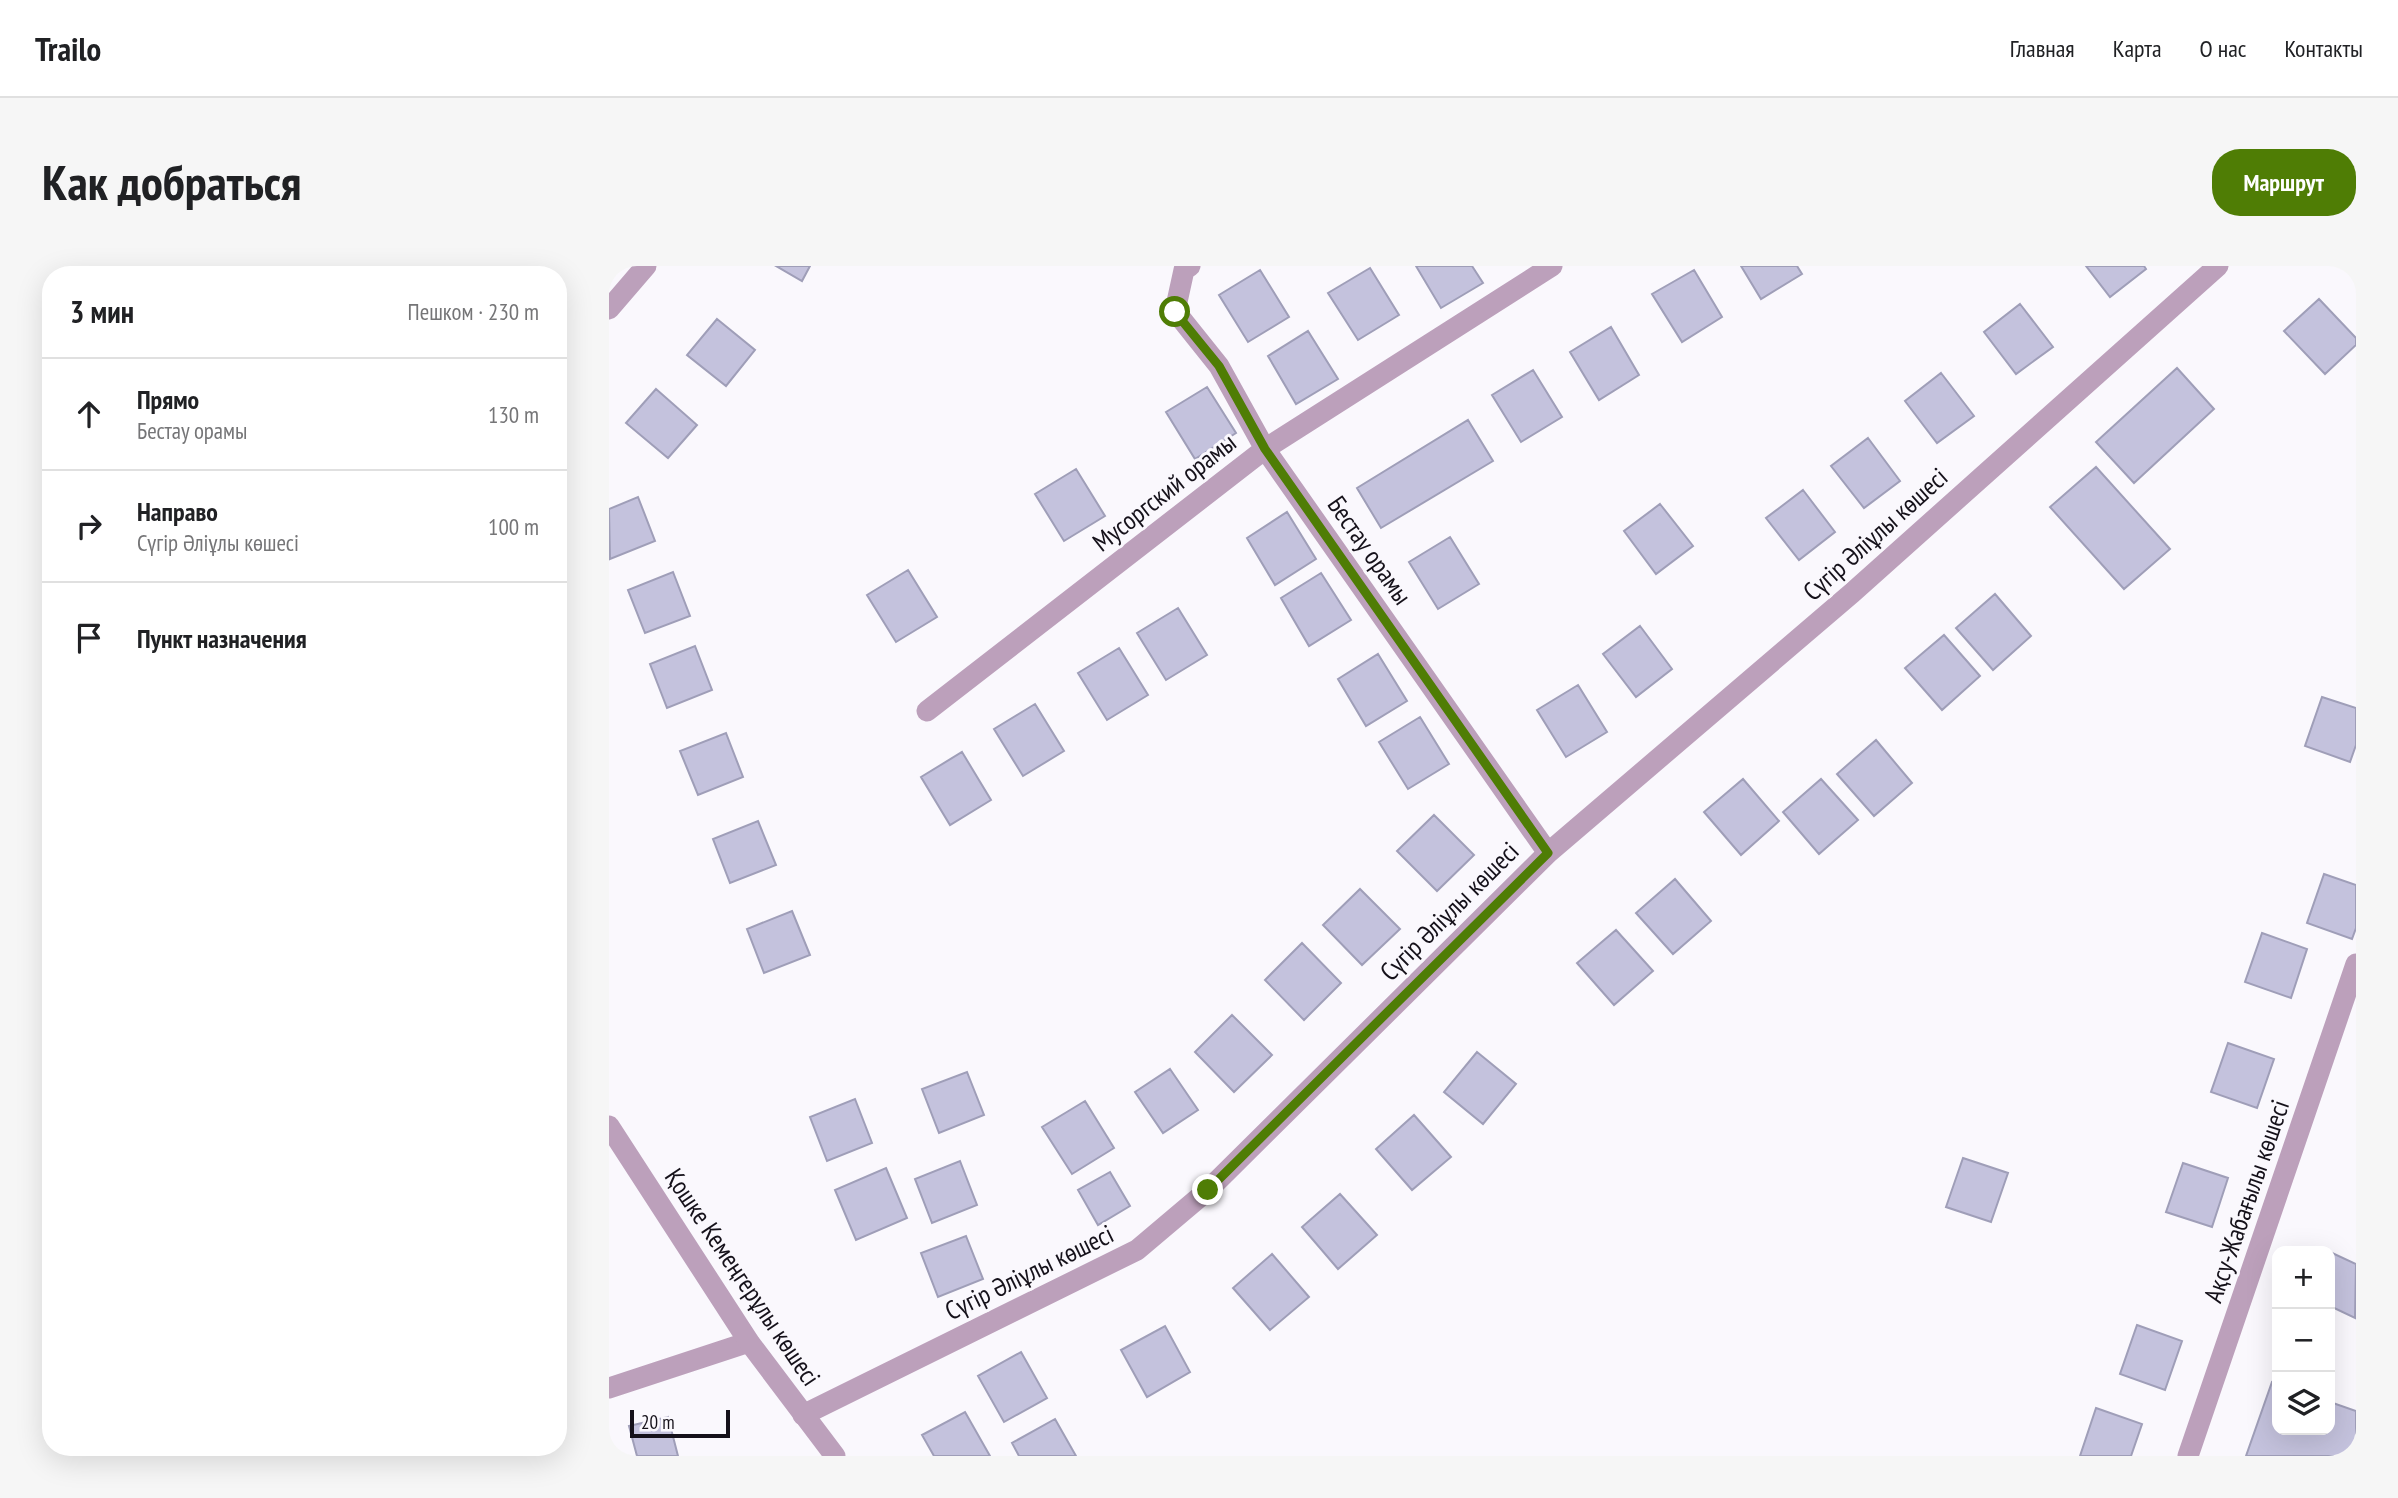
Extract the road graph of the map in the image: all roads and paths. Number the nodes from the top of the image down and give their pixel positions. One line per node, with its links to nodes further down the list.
1 (646, 266): 5 (street)
2 (1552, 266): 6 (street, Мусоргский орамы)
3 (2218, 266): 8 (street, Сүгір Әліұлы көшесі)
4 (1187, 268): 6 (street, Бестау орамы)
5 (609, 309)
6 (1265, 449): 7 (street, Мусоргский орамы); 8 (street, Бестау орамы)
7 (927, 710)
8 (1548, 853): 13 (street, Сүгір Әліұлы көшесі)
9 (2356, 964): 15 (street, Ақсу-Жабағылы көшесі)
10 (609, 1126): 11 (street, Қошке Кемеңгерұлы көшесі)
11 (749, 1342): 12 (street); 13 (street, Қошке Кемеңгерұлы көшесі)
12 (609, 1388)
13 (803, 1415): 14 (street, Қошке Кемеңгерұлы көшесі)
14 (835, 1456)
15 (2188, 1456)

